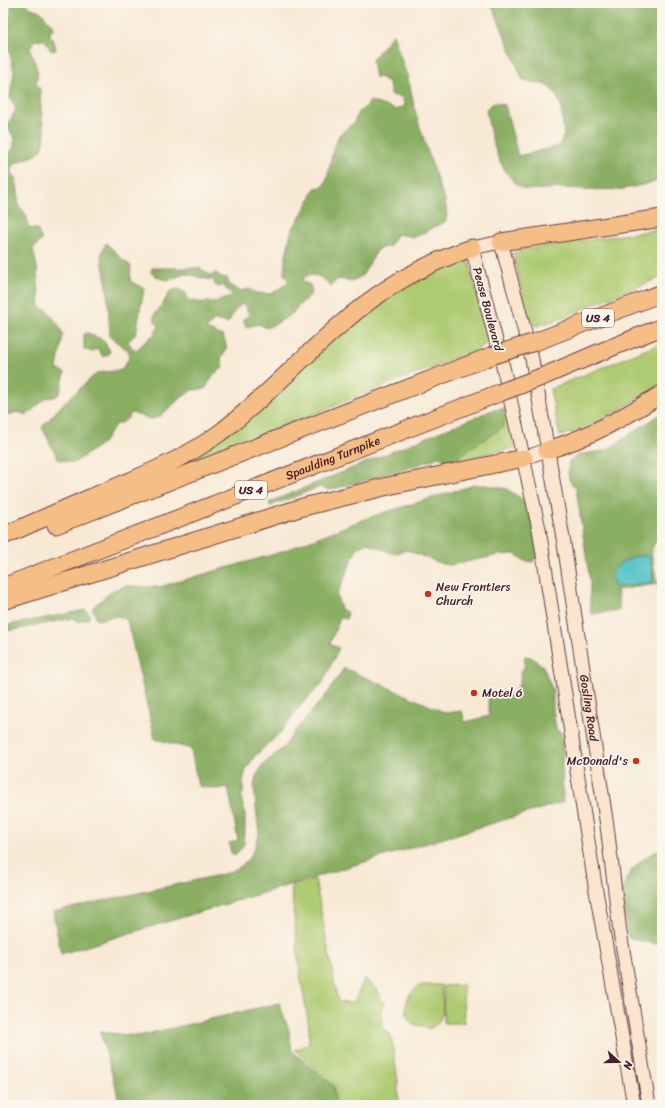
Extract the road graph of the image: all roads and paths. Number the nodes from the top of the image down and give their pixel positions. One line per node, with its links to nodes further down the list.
1 (662, 218): 2 (highway)
2 (501, 242): 3 (main road); 8 (main road, Gosling Road)
3 (472, 248): 6 (main road, Pease Boulevard); 10 (highway)
4 (662, 294): 11 (highway, US 4, bridge)
5 (662, 327): 12 (highway, Spaulding Turnpike / US 4, bridge)
6 (504, 371): 9 (main road, Gosling Road)
7 (662, 394): 8 (highway)
8 (547, 450): 9 (main road); 15 (main road, Gosling Road)
9 (524, 458): 13 (highway); 14 (main road, Gosling Road)
10 (3, 536)
11 (3, 545)
12 (3, 587)
13 (3, 601)
14 (634, 1105)
15 (649, 1105)

